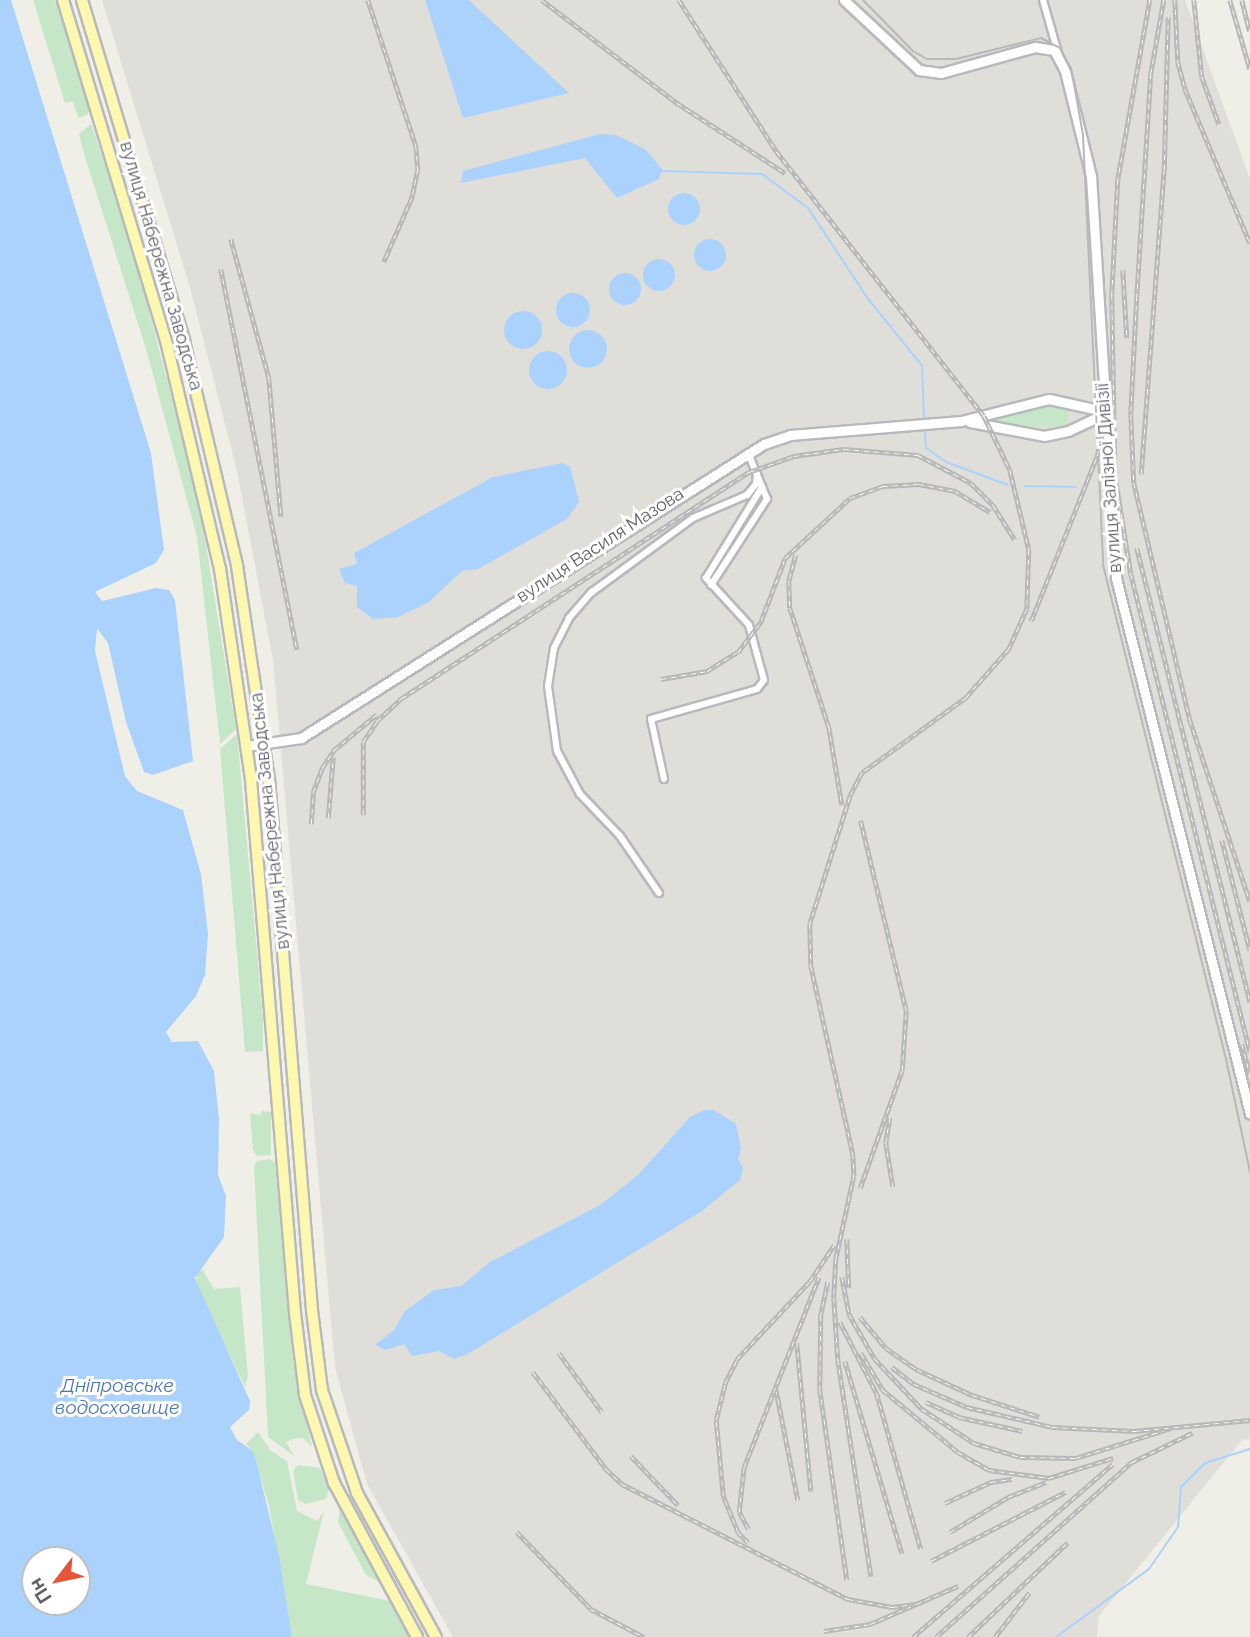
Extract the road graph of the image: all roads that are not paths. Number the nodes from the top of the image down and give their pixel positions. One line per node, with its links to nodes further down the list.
1 (63, 0): 11 (main road, вулиця Набережна Заводська)
2 (82, 0): 10 (main road, вулиця Набережна Заводська)
3 (844, 0): 5 (street)
4 (1043, 0): 5 (street, вулиця Залізної Дивізії)
5 (1058, 55): 6 (street, вулиця Залізної Дивізії)
6 (1103, 413): 7 (street, вулиця Василя Мазова); 7 (street, вулиця Василя Мазова); 14 (street, вулиця Залізної Дивізії)
7 (961, 421): 8 (street, вулиця Василя Мазова)
8 (748, 452): 9 (street); 10 (street, вулиця Василя Мазова)
9 (757, 474): 12 (street); 13 (street)
10 (265, 744): 11 (street, вулиця Василя Мазова); 16 (main road, вулиця Набережна Заводська)
11 (247, 746): 15 (main road, вулиця Набережна Заводська)
12 (664, 779)
13 (659, 893)
14 (1250, 1114)
15 (416, 1637)
16 (436, 1637)

